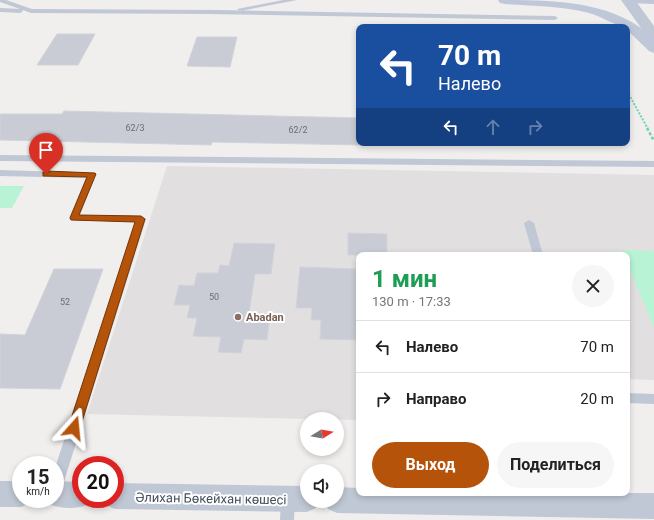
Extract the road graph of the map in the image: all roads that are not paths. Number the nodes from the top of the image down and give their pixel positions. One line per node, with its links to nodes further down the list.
1 (0, 0): 7 (lane)
2 (294, 0): 8 (lane)
3 (504, 0): 10 (main road)
4 (629, 0): 5 (main road); 12 (street)
5 (654, 0)
6 (0, 10): 7 (lane)
7 (31, 11): 8 (lane)
8 (212, 13): 9 (lane)
9 (555, 18)
10 (627, 24)
11 (630, 26): 13 (main road)
12 (654, 36)
13 (654, 48)
14 (0, 158): 15 (lane)
15 (654, 164)
16 (0, 174): 21 (lane)
17 (529, 223): 18 (lane)
18 (537, 252)
19 (630, 398): 20 (lane)
20 (654, 399)
21 (64, 460)
22 (0, 494): 23 (street)
23 (12, 494)
24 (124, 497): 27 (street, Әлихан Бөкейхан көшесі)
25 (607, 499): 26 (street); 28 (street)
26 (344, 500)
27 (294, 506)
28 (654, 506)

